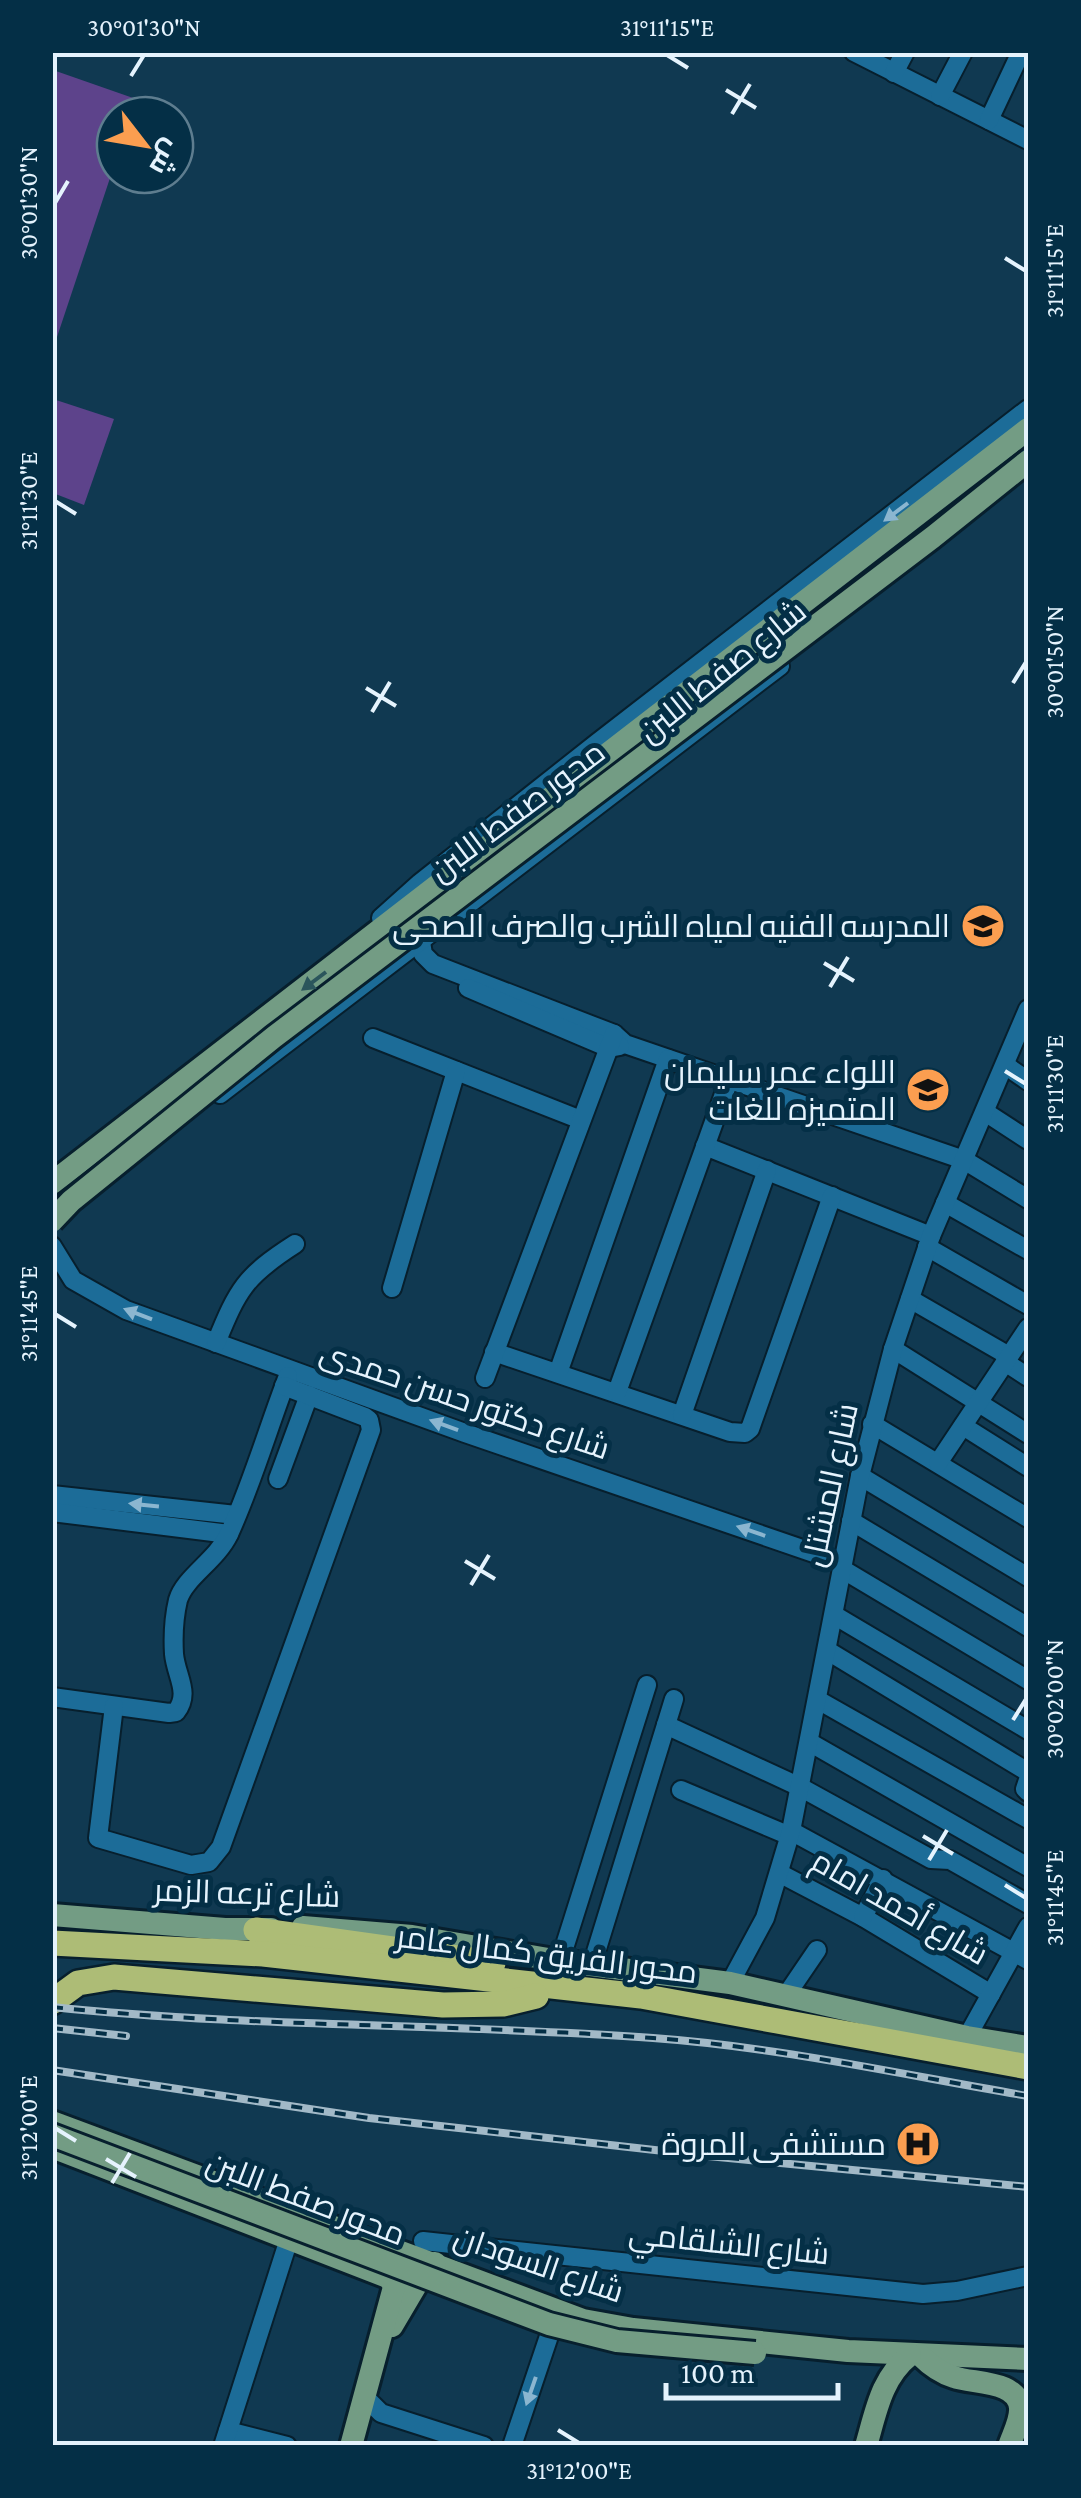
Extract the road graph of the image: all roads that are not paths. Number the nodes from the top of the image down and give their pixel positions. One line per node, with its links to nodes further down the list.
1 (854, 52): 5 (street)
2 (904, 52): 5 (street)
3 (963, 52): 7 (street)
4 (1021, 52): 6 (street)
5 (894, 73): 7 (street)
6 (1020, 75): 8 (street)
7 (940, 96): 8 (street)
8 (988, 120): 9 (street)
9 (1028, 140)
10 (1028, 409): 17 (street, one-way to 17)
11 (1028, 429): 17 (main road, محور صفط اللبن)
12 (1028, 449): 16 (street, شارع صفط اللبن)
13 (1028, 460): 15 (main road, محور صفط اللبن, bridge)
14 (1028, 475): 15 (main road, bridge)
15 (933, 537): 38 (main road, محور صفط اللبن, bridge)
16 (421, 942): 18 (street, شارع صفط اللبن); 21 (street)
17 (356, 950): 33 (main road, محور صفط اللبن, one-way to 33)
18 (398, 959): 21 (street); 37 (street, شارع صفط اللبن)
19 (1027, 1016): 23 (street, شارع المشتل)
20 (373, 1038): 24 (street)
21 (616, 1042): 22 (street); 28 (street)
22 (668, 1060): 25 (street); 53 (street)
23 (1004, 1065): 26 (street); 27 (street, شارع المشتل)
24 (456, 1070): 28 (street); 45 (street)
25 (728, 1080): 30 (street); 31 (street)
26 (1028, 1081)
27 (984, 1112): 29 (street); 31 (street, شارع المشتل)
28 (581, 1120): 51 (street)
29 (1028, 1140)
30 (705, 1146): 32 (street); 57 (street)
31 (960, 1159): 35 (street); 36 (street, شارع المشتل)
32 (767, 1170): 34 (street); 60 (street)
33 (52, 1183)
34 (832, 1196): 39 (street); 60 (street)
35 (1028, 1198)
36 (946, 1203): 39 (street, شارع المشتل); 42 (street)
37 (53, 1208)
38 (52, 1222)
39 (929, 1242): 46 (street, شارع المشتل); 47 (street)
40 (294, 1244): 49 (street)
41 (52, 1246): 44 (street, شارع دكتور حسن حمدى)
42 (1028, 1250)
43 (52, 1276): 44 (street, شارع دكتور حسن حمدى)
44 (73, 1280): 49 (street, شارع دكتور حسن حمدى, one-way to 44)
45 (392, 1288)
46 (910, 1299): 50 (street, شارع المشتل); 52 (street)
47 (1028, 1305)
48 (1028, 1328): 52 (street)
49 (216, 1342): 55 (street, شارع دكتور حسن حمدى)
50 (893, 1349): 59 (street); 61 (street, شارع المشتل)
51 (494, 1352): 53 (street); 56 (street)
52 (1007, 1359): 54 (street); 59 (street)
53 (558, 1373): 57 (street)
54 (1028, 1377)
55 (287, 1378): 58 (street); 70 (street); 74 (street, شارع دكتور حسن حمدى, one-way to 55)
56 (485, 1378)
57 (616, 1392): 60 (street)
58 (309, 1396): 67 (street); 84 (street)
59 (978, 1402): 62 (street); 63 (street)
60 (682, 1415)
61 (872, 1424): 64 (street); 66 (street, شارع المشتل)
62 (963, 1426): 64 (street); 65 (street)
63 (1028, 1434)
64 (938, 1464): 71 (street)
65 (1028, 1467)
66 (860, 1476): 72 (street, شارع المشتل); 75 (street)
67 (278, 1479)
68 (52, 1495): 70 (street, one-way to 68)
69 (52, 1512): 73 (street)
70 (236, 1515): 73 (street)
71 (1028, 1518)
72 (850, 1520): 74 (street, شارع المشتل); 77 (street)
73 (229, 1534): 84 (street)
74 (842, 1566): 76 (street, شارع المشتل); 79 (street, شارع دكتور حسن حمدى)
75 (1028, 1577)
76 (834, 1615): 78 (street, شارع المشتل); 86 (street)
77 (1028, 1627)
78 (828, 1652): 83 (street, شارع المشتل); 88 (street)
79 (1028, 1680)
80 (647, 1685): 109 (street)
81 (52, 1698): 84 (street)
82 (674, 1699): 85 (street)
83 (818, 1700): 87 (street, شارع المشتل); 93 (street)
84 (114, 1706)
85 (666, 1725): 90 (street); 108 (street)
86 (1028, 1730)
87 (809, 1742): 90 (street, شارع المشتل); 95 (street)
88 (1028, 1772)
89 (1028, 1780): 92 (street)
90 (800, 1787): 94 (street, شارع المشتل); 98 (street)
91 (681, 1790): 94 (street)
92 (1028, 1792)
93 (1028, 1819)
94 (790, 1833): 96 (street, شارع المشتل); 97 (street)
95 (1028, 1867)
96 (780, 1873): 100 (street, شارع أحمد امام); 110 (street, شارع المشتل)
97 (884, 1880): 100 (street); 106 (street)
98 (1028, 1904)
99 (52, 1915): 103 (main road, شارع ترعه الزمر)
100 (863, 1917): 111 (street, شارع أحمد امام)
101 (1028, 1927): 106 (street)
102 (52, 1932): 103 (highway)
103 (259, 1942): 104 (highway, محور الفريق كمال عامر); 109 (highway); 114 (highway, محور الفريق كمال عامر)
104 (52, 1943)
105 (817, 1950): 112 (street)
106 (1022, 1956): 111 (street)
107 (52, 1958): 109 (highway, محور الفريق كمال عامر)
108 (592, 1965): 109 (main road); 110 (main road)
109 (546, 1976): 113 (highway); 114 (highway); 118 (highway, محور الفريق كمال عامر)
110 (730, 1983): 112 (main road)
111 (992, 1994): 115 (street)
112 (785, 1997): 115 (main road)
113 (52, 2002)
114 (704, 2006): 117 (highway, محور الفريق كمال عامر)
115 (967, 2037): 116 (main road)
116 (1028, 2047)
117 (1028, 2066)
118 (1028, 2078)
119 (52, 2124): 120 (highway, bridge); 123 (main road, شارع السودان)
120 (60, 2142): 121 (main road); 129 (main road, محور صفط اللبن, bridge)
121 (289, 2239): 126 (main road); 136 (street)
122 (422, 2241): 125 (street, شارع الشلقامي)
123 (401, 2252): 124 (main road, شارع السودان); 126 (main road)
124 (434, 2263): 127 (main road); 129 (main road, شارع السودان)
125 (1028, 2276)
126 (390, 2278): 127 (main road)
127 (383, 2336): 135 (main road)
128 (550, 2336): 140 (street, one-way to 140)
129 (831, 2350): 130 (main road, شارع السودان)
130 (916, 2356): 131 (main road, شارع السودان); 134 (main road); 141 (main road)
131 (986, 2358): 132 (main road, شارع السودان); 133 (main road); 134 (main road)
132 (1028, 2358)
133 (1028, 2375)
134 (1003, 2387): 142 (main road)
135 (366, 2398): 138 (main road); 139 (street)
136 (225, 2438): 137 (street)
137 (287, 2446)
138 (352, 2446)
139 (484, 2446)
140 (512, 2446)
141 (866, 2446)
142 (1009, 2446)

